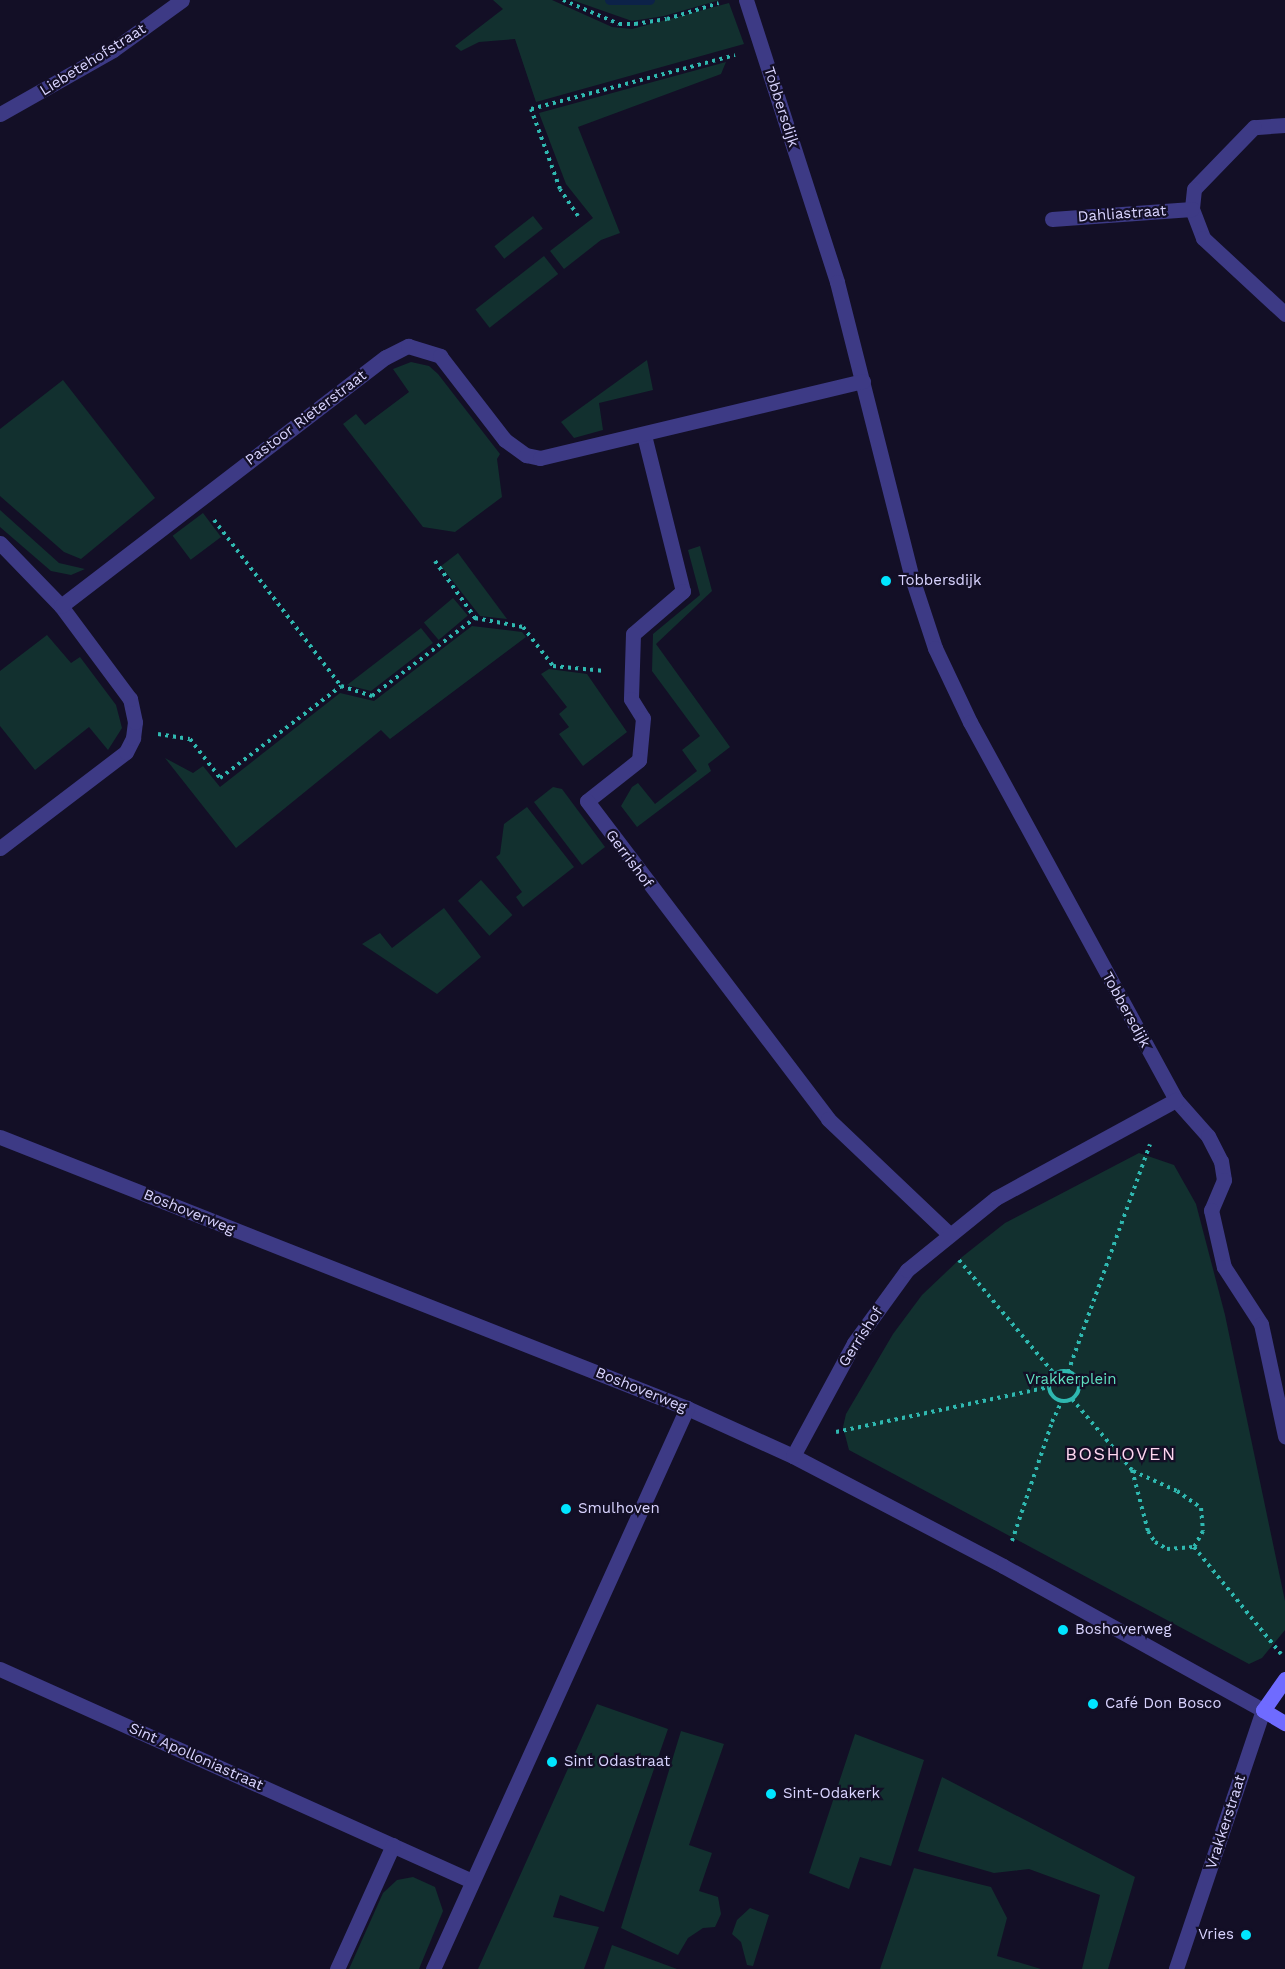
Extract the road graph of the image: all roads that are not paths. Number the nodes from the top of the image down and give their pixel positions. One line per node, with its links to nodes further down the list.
1 (182, 0): 3 (street, Liebetehofstraat)
2 (746, 0): 8 (street, Tobbersdijk)
3 (0, 114)
4 (1285, 125): 5 (street)
5 (1192, 209): 6 (street, Dahliastraat); 7 (street)
6 (1052, 219)
7 (1285, 314)
8 (863, 381): 9 (street, Pastoor Rieterstraat); 13 (street, Tobbersdijk)
9 (644, 435): 11 (street, Pastoor Rieterstraat); 15 (street, Gerrishof)
10 (0, 543): 11 (street)
11 (61, 606): 12 (street)
12 (0, 849)
13 (1176, 1100): 15 (street, Gerrishof); 17 (street, Tobbersdijk)
14 (0, 1137): 16 (street, Boshoverweg)
15 (946, 1237): 18 (street, Gerrishof)
16 (687, 1408): 18 (street, Boshoverweg); 24 (street)
17 (1285, 1436)
18 (793, 1456): 21 (street, Boshoverweg)
19 (0, 1669): 23 (street, Sint Apolloniastraat)
20 (1285, 1679): 21 (street, Vrakkerstraat)
21 (1263, 1710): 22 (street, Boshoverweg); 27 (street, Vrakkerstraat)
22 (1285, 1723)
23 (393, 1845): 24 (street, Sint Apolloniastraat); 25 (street)
24 (472, 1881): 26 (street)
25 (337, 1969)
26 (433, 1969)
27 (1176, 1969)

